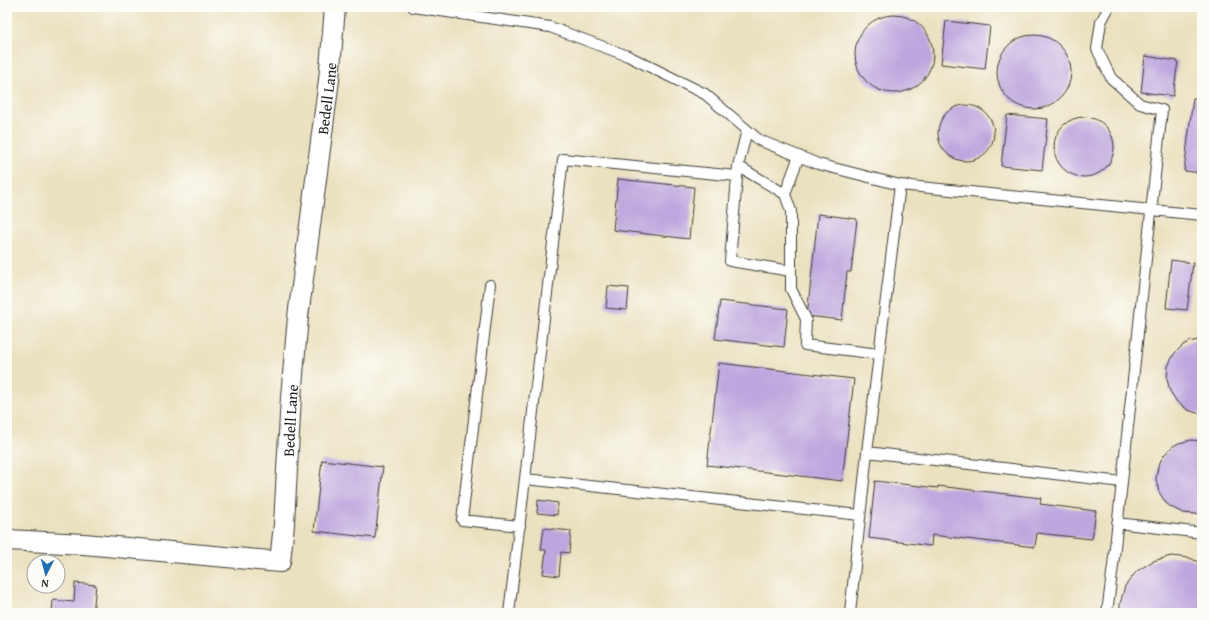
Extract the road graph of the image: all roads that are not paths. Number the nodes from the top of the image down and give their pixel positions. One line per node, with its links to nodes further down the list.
1 (335, 7): 21 (street, Bedell Lane)
2 (413, 7): 4 (lane)
3 (1109, 7): 9 (lane)
4 (748, 130): 5 (lane); 6 (lane)
5 (799, 156): 7 (lane); 8 (lane)
6 (737, 171): 8 (lane); 11 (lane); 15 (lane)
7 (900, 184): 9 (lane); 13 (lane)
8 (785, 194): 11 (lane)
9 (1150, 210): 10 (lane); 16 (lane)
10 (1202, 215)
11 (791, 271): 13 (lane)
12 (490, 285): 19 (lane)
13 (879, 354): 14 (lane)
14 (867, 452): 16 (lane); 17 (lane)
15 (525, 479): 17 (lane); 19 (lane)
16 (1122, 482): 18 (lane)
17 (860, 515): 23 (lane)
18 (1118, 523): 20 (lane); 24 (lane)
19 (520, 526): 22 (lane)
20 (1202, 533)
21 (7, 540)
22 (509, 613)
23 (850, 613)
24 (1106, 613)

